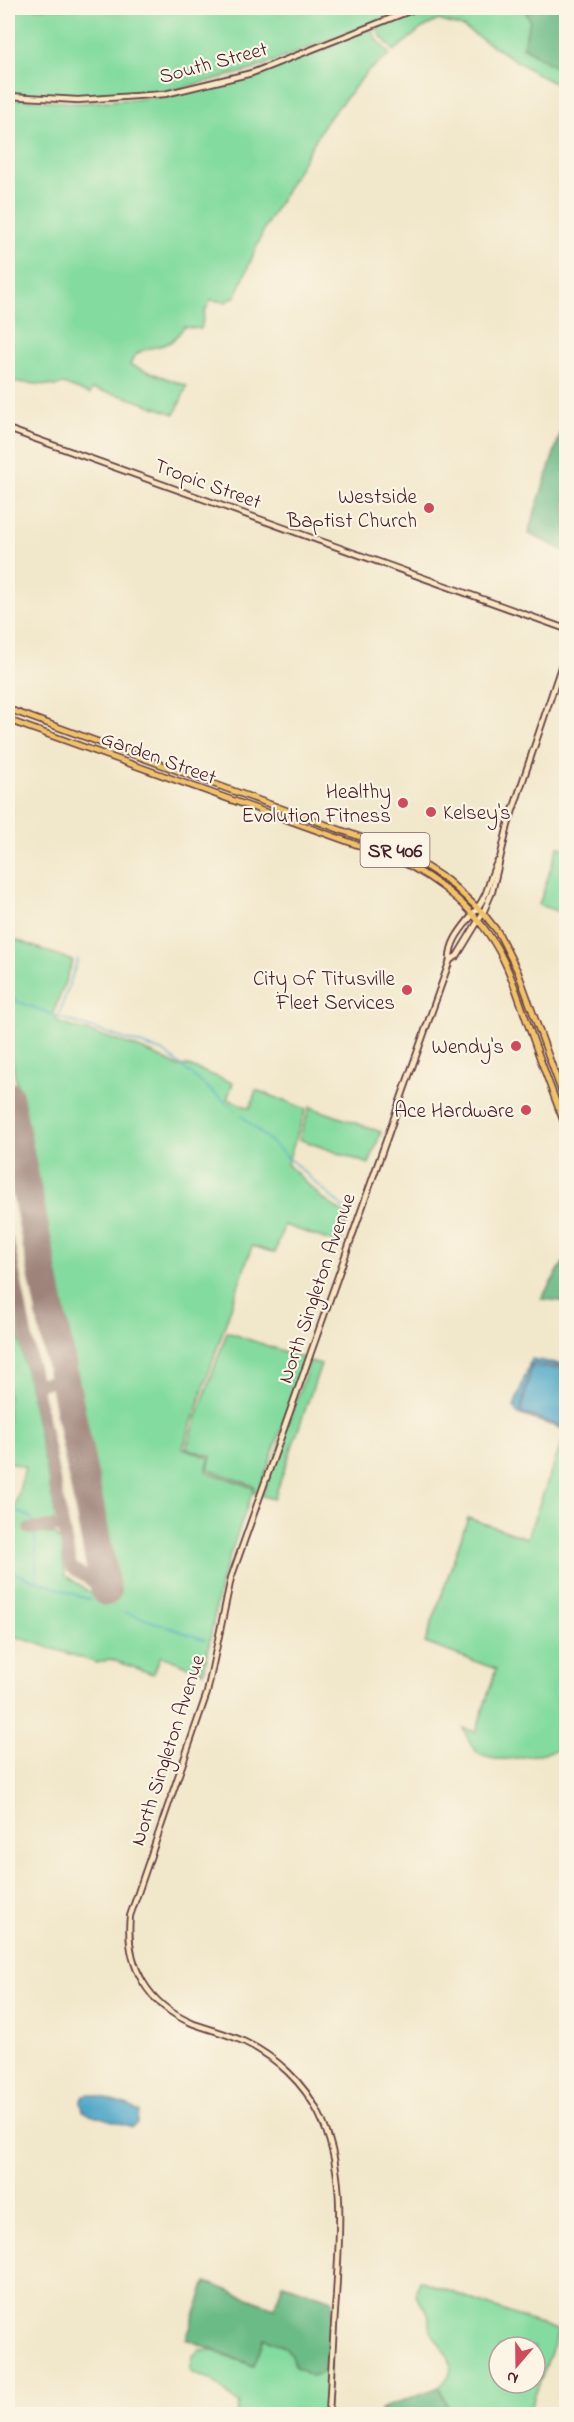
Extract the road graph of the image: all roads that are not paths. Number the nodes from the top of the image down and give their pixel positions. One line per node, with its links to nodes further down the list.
1 (417, 8): 2 (street, South Street)
2 (8, 96)
3 (8, 429): 4 (street, Tropic Street)
4 (567, 629)
5 (567, 652): 8 (street)
6 (8, 709): 9 (main road, Garden Street / SR 406)
7 (8, 720): 11 (main road, Garden Street / SR 406)
8 (498, 861): 9 (street, North Singleton Avenue); 10 (street, North Singleton Avenue)
9 (477, 908): 10 (main road, Garden Street / SR 406); 11 (street, North Singleton Avenue)
10 (483, 913): 12 (street, North Singleton Avenue); 15 (main road, Garden Street / SR 406)
11 (472, 914): 12 (main road, Garden Street / SR 406); 13 (street, North Singleton Avenue)
12 (478, 921): 13 (street, North Singleton Avenue); 14 (main road, Garden Street / SR 406)
13 (450, 960): 20 (street, North Singleton Avenue)
14 (531, 1032): 15 (main road); 16 (main road, Garden Street / SR 406)
15 (547, 1050): 17 (main road, Garden Street / SR 406)
16 (538, 1053): 17 (main road); 19 (main road, Garden Street / SR 406)
17 (554, 1070): 18 (main road, Garden Street / SR 406)
18 (567, 1104)
19 (567, 1128)
20 (328, 2415)

